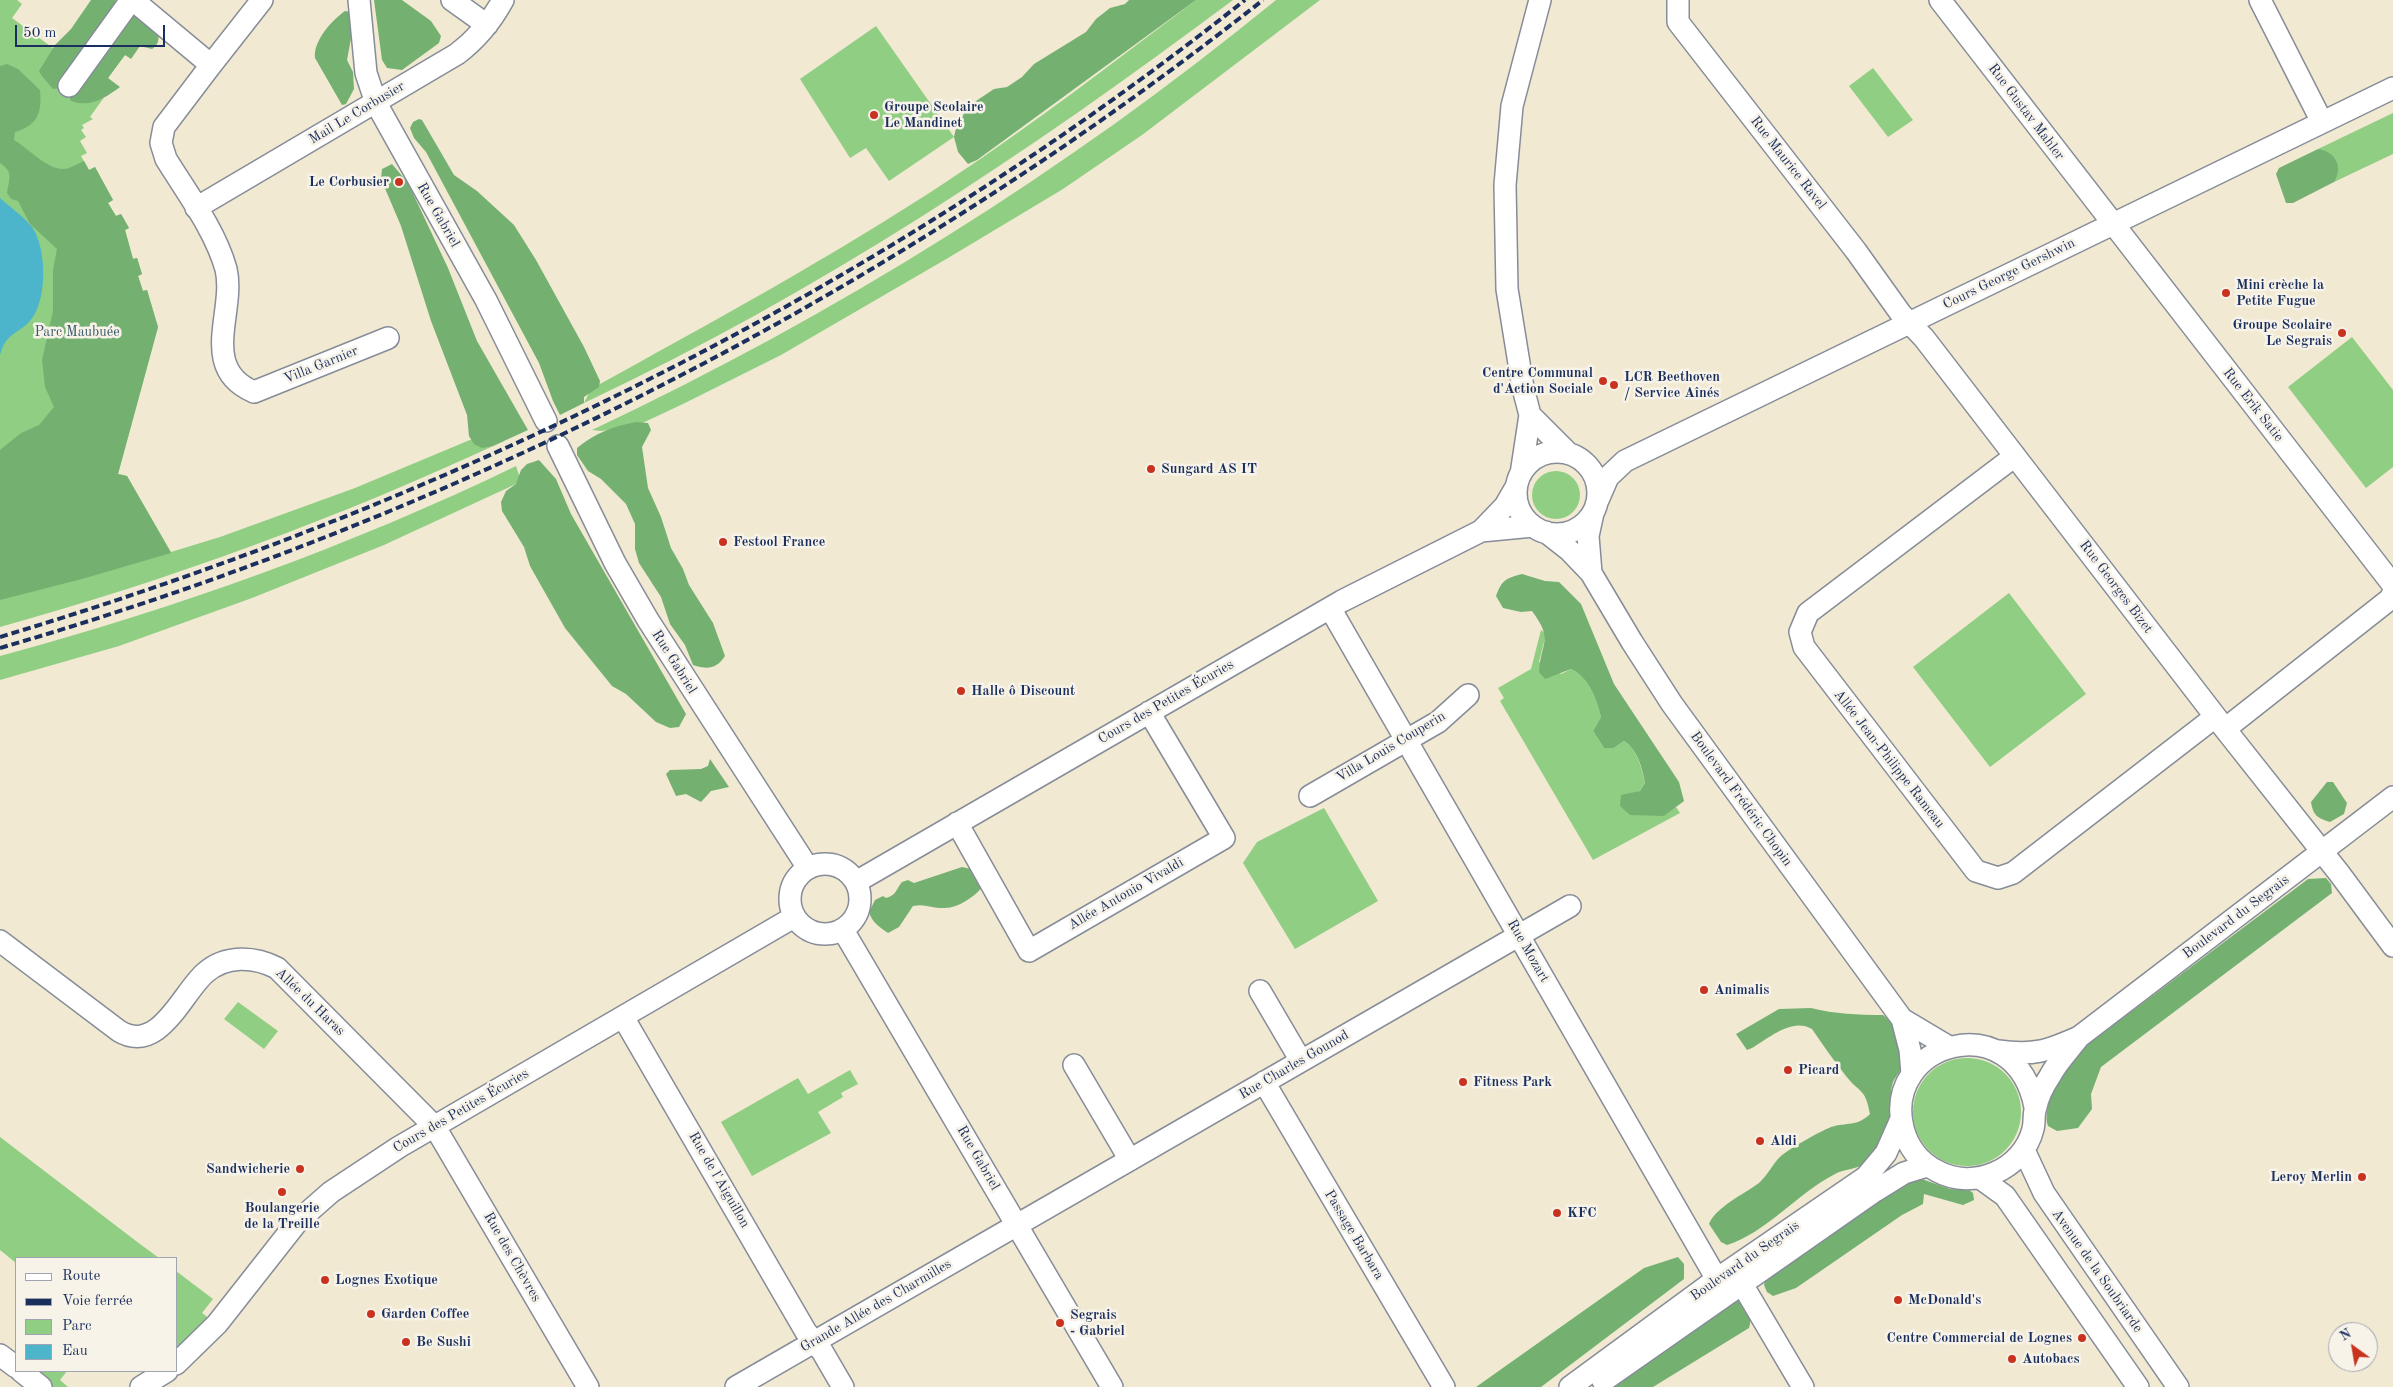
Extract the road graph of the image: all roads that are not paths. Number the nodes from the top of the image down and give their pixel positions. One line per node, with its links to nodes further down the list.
1 (132, 0): 11 (street); 12 (street)
2 (262, 0): 11 (street)
3 (359, 0): 14 (street, Rue Gabriel)
4 (452, 0): 10 (street)
5 (503, 0): 10 (street, Mail Le Corbusier)
6 (1540, 0): 20 (street)
7 (1678, 0): 18 (street, Rue Maurice Ravel)
8 (1940, 0): 17 (street, Rue Gustav Mahler)
9 (2260, 0): 15 (street)
10 (487, 25): 14 (street, Mail Le Corbusier)
11 (211, 64): 16 (street)
12 (69, 86)
13 (2393, 88): 15 (street, Cours George Gershwin)
14 (376, 103): 16 (street, Mail Le Corbusier); 21 (street, Rue Gabriel)
15 (2322, 122): 17 (street, Cours George Gershwin)
16 (196, 208): 19 (street, Villa Garnier)
17 (2112, 224): 18 (street, Cours George Gershwin); 31 (street, Rue Erik Satie)
18 (1909, 323): 24 (street, Rue Georges Bizet); 25 (street, Cours George Gershwin)
19 (388, 338)
20 (1530, 415): 23 (street); 26 (street)
21 (546, 421)
22 (558, 446): 42 (street, Rue Gabriel)
23 (1575, 456): 25 (street, Cours George Gershwin); 26 (street); 27 (street)
24 (2015, 456): 36 (street, Rue Georges Bizet); 36 (street, Allée Jean-Philippe Rameau)
25 (1625, 461): 27 (street, Cours George Gershwin)
26 (1519, 480): 28 (street); 29 (street, Cours des Petites Écuries)
27 (1595, 507): 28 (street); 30 (street, Boulevard Frédéric Chopin)
28 (1539, 529): 29 (street, Cours des Petites Écuries); 30 (street, Boulevard Frédéric Chopin)
29 (1481, 531): 33 (street, Cours des Petites Écuries)
30 (1591, 573): 52 (street, Boulevard Frédéric Chopin)
31 (2393, 585)
32 (2393, 593): 36 (street)
33 (1330, 608): 35 (street, Cours des Petites Écuries); 37 (street, Rue Mozart)
34 (1468, 694): 37 (street, Villa Louis Couperin)
35 (1149, 712): 40 (street, Cours des Petites Écuries); 40 (street, Allée Antonio Vivaldi)
36 (2220, 723): 41 (street, Rue Georges Bizet)
37 (1406, 741): 38 (street, Villa Louis Couperin); 47 (street, Rue Mozart)
38 (1310, 796)
39 (2393, 797): 41 (street, Boulevard du Segrais)
40 (957, 823): 43 (street, Cours des Petites Écuries)
41 (2322, 852): 49 (street, Rue Georges Bizet); 53 (street, Boulevard du Segrais)
42 (808, 868): 43 (street); 45 (street)
43 (856, 882): 46 (street)
44 (1570, 906): 47 (street, Rue Charles Gounod)
45 (794, 917): 46 (street); 51 (street, Cours des Petites Écuries)
46 (843, 930): 67 (street, Rue Gabriel)
47 (1519, 936): 56 (street, Rue Charles Gounod); 68 (street, Rue Mozart)
48 (0, 941): 62 (street, Allée du Haras)
49 (2393, 946)
50 (1260, 991): 56 (street)
51 (623, 1017): 62 (street, Cours des Petites Écuries); 69 (street, Rue de l'Aiguillon)
52 (1902, 1019): 54 (street, Boulevard Frédéric Chopin); 58 (street, Boulevard Frédéric Chopin)
53 (2080, 1037): 55 (street, Boulevard du Segrais); 60 (street, Boulevard du Segrais)
54 (1949, 1047): 55 (street); 58 (street)
55 (1996, 1050): 60 (street)
56 (1301, 1061): 59 (street, Rue Charles Gounod)
57 (1074, 1065): 64 (street)
58 (1912, 1074): 61 (street)
59 (1264, 1082): 64 (street, Rue Charles Gounod); 81 (street, Passage Barbara)
60 (2035, 1107): 63 (street)
61 (1901, 1119): 65 (street); 68 (street, Boulevard du Segrais)
62 (435, 1127): 71 (street, Cours des Petites Écuries); 77 (street, Rue des Chèvres)
63 (2024, 1150): 66 (street); 86 (street, Avenue de la Soubriarde)
64 (1130, 1160): 67 (street, Rue Charles Gounod)
65 (1927, 1166): 66 (street); 68 (street, Boulevard du Segrais)
66 (1980, 1178): 85 (street)
67 (1017, 1225): 69 (street, Grande Allée des Charmilles); 80 (street, Rue Gabriel)
68 (1728, 1286): 82 (street, Boulevard du Segrais); 83 (street, Boulevard du Segrais); 84 (street, Rue Mozart)
69 (814, 1342): 78 (street, Grande Allée des Charmilles); 79 (street, Rue de l'Aiguillon)
70 (0, 1354): 72 (street)
71 (178, 1362)
72 (15, 1366)
73 (21, 1372): 75 (street)
74 (165, 1372): 76 (street)
75 (41, 1387)
76 (141, 1387)
77 (588, 1387)
78 (736, 1387)
79 (843, 1387)
80 (1112, 1387)
81 (1444, 1387)
82 (1570, 1387)
83 (1594, 1387)
84 (1803, 1387)
85 (2138, 1387)
86 (2178, 1387)

